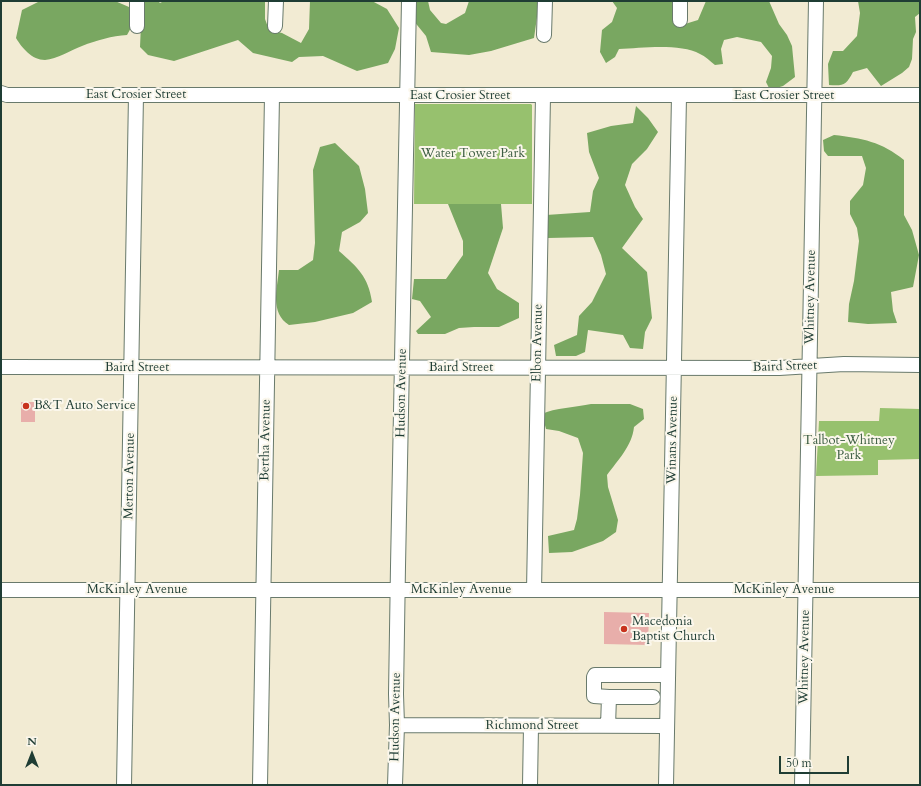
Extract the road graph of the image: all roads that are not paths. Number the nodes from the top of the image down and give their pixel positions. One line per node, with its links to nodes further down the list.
1 (137, 1): 8 (street)
2 (276, 1): 9 (street)
3 (409, 1): 15 (street, Hudson Avenue)
4 (545, 1): 10 (street)
5 (680, 1): 7 (street)
6 (816, 1): 18 (street, Whitney Avenue)
7 (680, 20)
8 (137, 26)
9 (275, 26)
10 (544, 35)
11 (1, 93): 12 (street, East Crosier Street)
12 (136, 95): 14 (street, East Crosier Street); 22 (street, Merton Avenue)
13 (920, 95): 18 (street, East Crosier Street)
14 (272, 96): 15 (street, East Crosier Street); 23 (street, Bertha Avenue)
15 (407, 96): 16 (street, East Crosier Street); 24 (street, Hudson Avenue)
16 (543, 96): 17 (street, East Crosier Street); 25 (street, Elbon Avenue)
17 (679, 96): 18 (street, East Crosier Street); 26 (street, Winans Avenue)
18 (814, 96): 20 (street, Whitney Avenue)
19 (920, 364): 20 (street, Baird Street)
20 (810, 366): 26 (street, Baird Street); 33 (street, Whitney Avenue)
21 (1, 367): 22 (street, Baird Street)
22 (131, 368): 23 (street, Baird Street); 28 (street, Merton Avenue)
23 (268, 368): 24 (street, Baird Street); 29 (street, Bertha Avenue)
24 (402, 368): 25 (street, Baird Street); 30 (street, Hudson Avenue)
25 (538, 368): 26 (street, Baird Street); 31 (street, Elbon Avenue)
26 (674, 368): 32 (street, Winans Avenue)
27 (1, 590): 28 (street, McKinley Avenue)
28 (128, 590): 29 (street, McKinley Avenue); 42 (street, Merton Avenue)
29 (264, 590): 30 (street, McKinley Avenue); 43 (street, Bertha Avenue)
30 (398, 590): 31 (street, McKinley Avenue); 38 (street, Hudson Avenue)
31 (534, 590): 32 (street, McKinley Avenue)
32 (669, 590): 33 (street, McKinley Avenue); 35 (street, Winans Avenue)
33 (806, 590): 34 (street, McKinley Avenue); 47 (street, Whitney Avenue)
34 (920, 590)
35 (668, 675): 37 (street); 41 (street, Winans Avenue)
36 (653, 696): 37 (street)
37 (609, 697): 40 (street)
38 (398, 725): 39 (street, Richmond Street); 44 (street, Hudson Avenue)
39 (531, 726): 40 (street, Richmond Street); 45 (street)
40 (608, 726): 41 (street, Richmond Street)
41 (666, 726): 46 (street, Winans Avenue)
42 (124, 785)
43 (260, 785)
44 (395, 785)
45 (530, 785)
46 (666, 785)
47 (802, 785)

